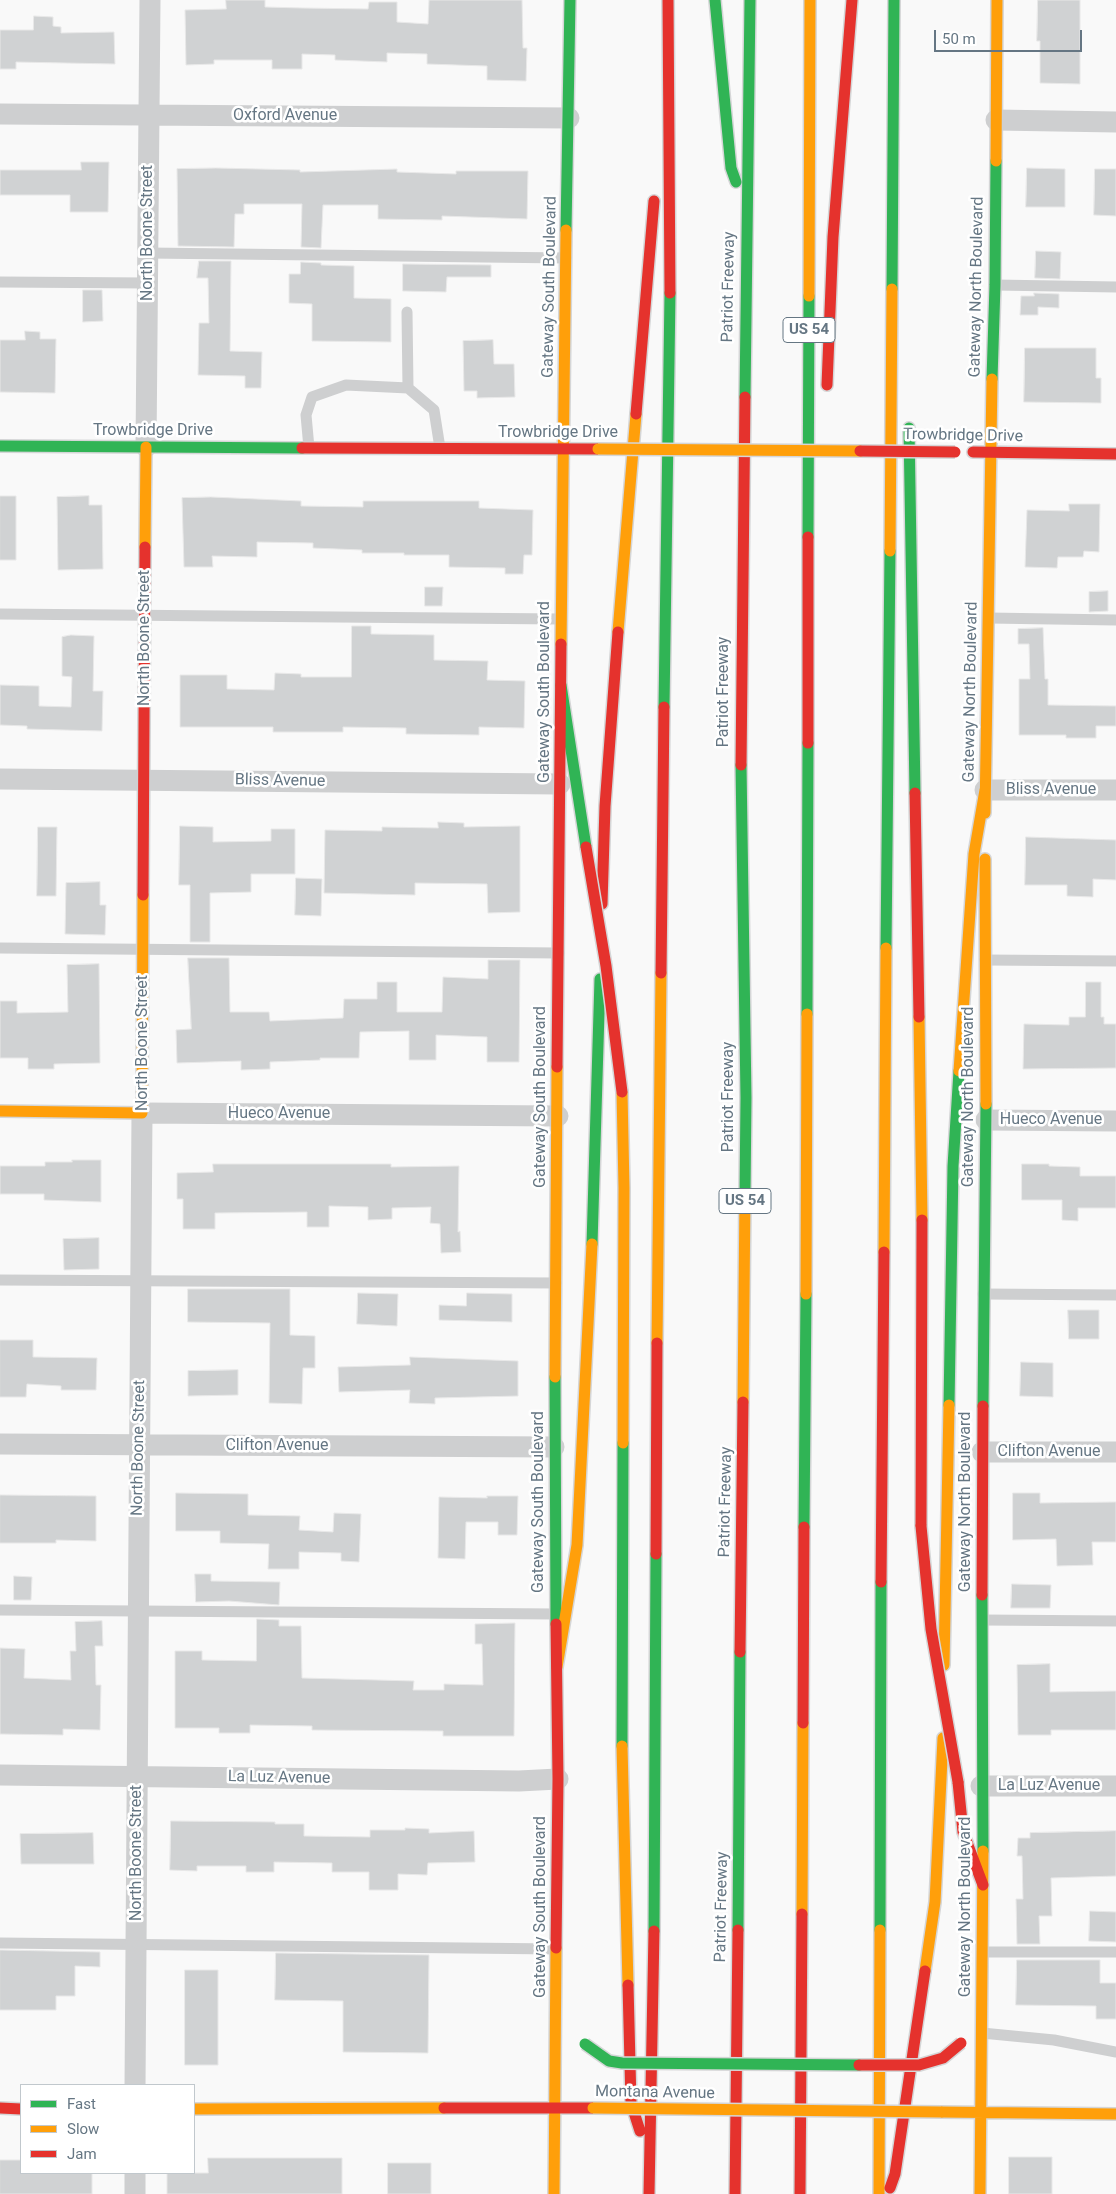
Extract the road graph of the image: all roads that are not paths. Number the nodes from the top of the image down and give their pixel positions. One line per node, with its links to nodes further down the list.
1 (150, 0): 12 (street, North Boone Street)
2 (570, 0): 13 (main road, Gateway South Boulevard)
3 (663, 0): 16 (main road)
4 (668, 0): 102 (main road)
5 (715, 0): 18 (main road)
6 (750, 0): 18 (main road, Patriot Freeway / US 54)
7 (810, 0): 46 (main road, US 54)
8 (852, 0): 29 (main road)
9 (894, 0): 26 (main road)
10 (996, 0): 14 (main road, Gateway North Boulevard)
11 (0, 114): 12 (street, Oxford Avenue)
12 (149, 115): 13 (street, Oxford Avenue); 19 (street, North Boone Street)
13 (569, 118): 20 (main road, Gateway South Boulevard)
14 (996, 120): 15 (street); 23 (main road, Gateway North Boulevard)
15 (1116, 122)
16 (657, 128)
17 (654, 186): 78 (main road)
18 (747, 208): 107 (main road, Patriot Freeway / US 54)
19 (148, 253): 20 (lane); 22 (street, North Boone Street)
20 (567, 258): 36 (main road, Gateway South Boulevard)
21 (0, 282): 22 (lane)
22 (148, 283): 33 (street, North Boone Street)
23 (995, 285): 24 (lane); 37 (main road, Gateway North Boulevard)
24 (1116, 286)
25 (407, 312): 28 (lane)
26 (892, 356): 27 (main road); 109 (main road)
27 (904, 382)
28 (408, 388): 34 (lane); 35 (lane)
29 (826, 397)
30 (909, 420): 84 (main road, bridge)
31 (826, 436): 39 (main road)
32 (0, 446): 33 (main road, Trowbridge Drive)
33 (146, 447): 34 (main road, Trowbridge Drive); 41 (main road, North Boone Street)
34 (309, 448): 35 (main road, Trowbridge Drive)
35 (440, 449): 36 (main road, Trowbridge Drive)
36 (563, 449): 37 (main road, Trowbridge Drive, bridge); 43 (main road, Gateway South Boulevard)
37 (990, 452): 38 (main road, Trowbridge Drive); 42 (main road, Gateway North Boulevard)
38 (1116, 454)
39 (826, 464)
40 (0, 614): 41 (lane)
41 (145, 616): 43 (lane); 49 (main road, North Boone Street)
42 (989, 618): 44 (lane); 51 (main road, Gateway North Boulevard)
43 (561, 619): 47 (main road, Gateway South Boulevard)
44 (1116, 620)
45 (819, 626): 46 (main road)
46 (808, 659): 108 (main road, US 54)
47 (561, 684): 50 (main road, Gateway South Boulevard); 102 (main road, bridge)
48 (0, 779): 49 (street, Bliss Avenue)
49 (144, 780): 50 (street, Bliss Avenue); 54 (main road, North Boone Street)
50 (560, 784): 55 (main road, Gateway South Boulevard)
51 (985, 790): 52 (street, Bliss Avenue); 56 (main road, Gateway North Boulevard); 110 (main road)
52 (1116, 790)
53 (0, 948): 54 (lane)
54 (143, 948): 55 (lane); 59 (main road, North Boone Street)
55 (559, 953): 60 (main road, Gateway South Boulevard)
56 (985, 960): 57 (lane); 61 (main road, Gateway North Boulevard)
57 (1116, 961)
58 (0, 1111): 59 (main road, Hueco Avenue)
59 (142, 1112): 60 (street, Hueco Avenue); 64 (street, North Boone Street)
60 (558, 1116): 65 (main road, Gateway South Boulevard)
61 (986, 1120): 62 (street, Hueco Avenue); 66 (main road, Gateway North Boulevard)
62 (1116, 1120)
63 (0, 1280): 64 (lane)
64 (142, 1282): 65 (lane); 69 (street, North Boone Street)
65 (556, 1283): 70 (main road, Gateway South Boulevard)
66 (983, 1294): 67 (lane); 71 (main road, Gateway North Boulevard)
67 (1116, 1295)
68 (0, 1444): 69 (street, Clifton Avenue)
69 (139, 1446): 70 (street, Clifton Avenue); 74 (street, North Boone Street)
70 (554, 1447): 75 (main road, Gateway South Boulevard)
71 (982, 1452): 72 (street, Clifton Avenue); 76 (main road, Gateway North Boulevard)
72 (1116, 1452)
73 (0, 1610): 74 (lane)
74 (138, 1611): 75 (lane); 80 (street, North Boone Street)
75 (556, 1614): 78 (main road, Gateway South Boulevard)
76 (982, 1620): 77 (lane); 82 (main road, Gateway North Boulevard)
77 (1116, 1621)
78 (557, 1667): 81 (main road, Gateway South Boulevard)
79 (0, 1775): 80 (street, La Luz Avenue)
80 (137, 1776): 81 (street, La Luz Avenue); 86 (street, North Boone Street)
81 (558, 1779): 87 (main road, Gateway South Boulevard)
82 (981, 1786): 83 (street, La Luz Avenue); 84 (main road, Gateway North Boulevard)
83 (1116, 1786)
84 (983, 1885): 88 (main road, Gateway North Boulevard)
85 (0, 1943): 86 (lane)
86 (136, 1944): 87 (lane); 95 (street, North Boone Street)
87 (557, 1949): 90 (main road, Gateway South Boulevard)
88 (983, 1952): 89 (lane); 92 (main road, Gateway North Boulevard)
89 (1116, 1952)
90 (556, 2011): 91 (main road); 99 (main road, Gateway South Boulevard)
91 (566, 2023)
92 (982, 2028): 93 (main road, bridge); 94 (lane); 100 (main road, Gateway North Boulevard)
93 (581, 2040)
94 (1116, 2052)
95 (135, 2084)
96 (0, 2108): 97 (main road)
97 (20, 2109)
98 (195, 2109): 99 (main road, Montana Avenue)
99 (555, 2109): 100 (main road, Montana Avenue, bridge); 105 (main road, Gateway South Boulevard)
100 (980, 2112): 101 (main road, Montana Avenue); 111 (main road, Gateway North Boulevard)
101 (1116, 2114)
102 (649, 2163): 106 (main road)
103 (135, 2174): 104 (street)
104 (135, 2194)
105 (554, 2194)
106 (649, 2194)
107 (735, 2194)
108 (800, 2194)
109 (879, 2194)
110 (887, 2194)
111 (980, 2194)

